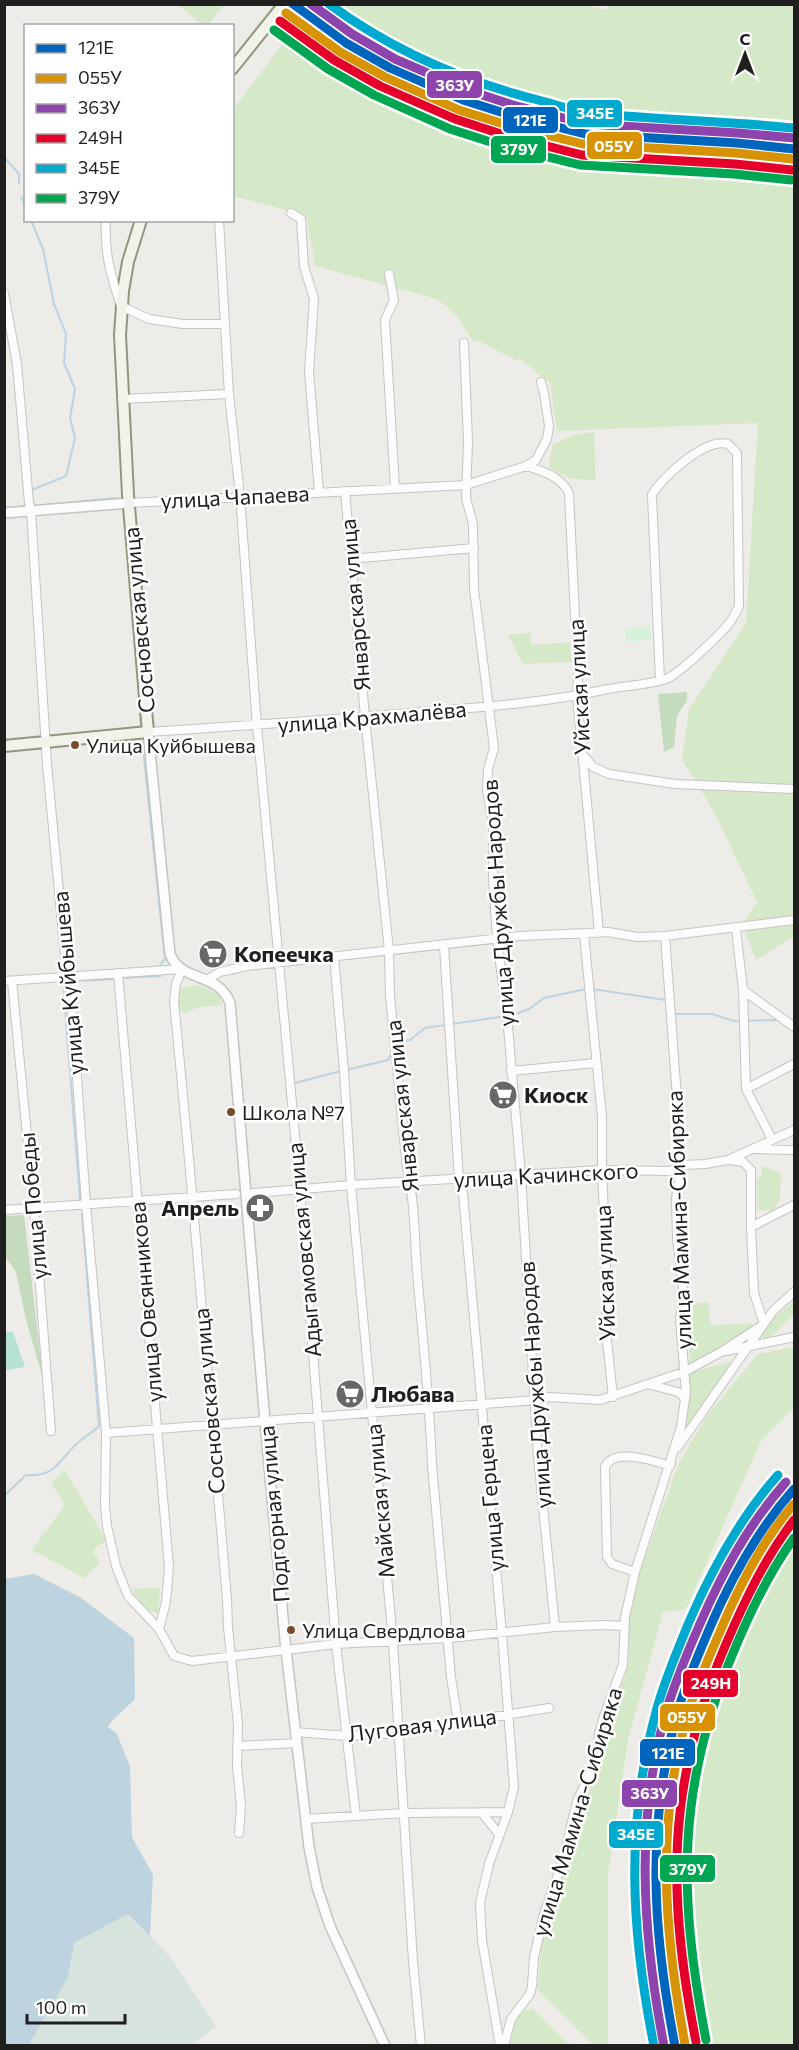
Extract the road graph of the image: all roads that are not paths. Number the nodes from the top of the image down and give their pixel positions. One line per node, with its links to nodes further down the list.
1 (284, 4): 2 (main road)
2 (234, 66)
3 (291, 213): 20 (street, Январская улица)
4 (106, 222): 10 (street, Сосновская улица)
5 (140, 222): 10 (main road, Сосновская улица)
6 (219, 222): 11 (street, Адыгамовская улица)
7 (389, 274): 18 (street)
8 (5, 295): 9 (street, улица Куйбышева)
9 (6, 304): 23 (street, улица Куйбышева)
10 (121, 306): 11 (street); 15 (main road, Сосновская улица)
11 (225, 324): 14 (street, Адыгамовская улица)
12 (464, 343): 17 (street, улица Дружбы Народов)
13 (541, 382): 16 (street)
14 (229, 394): 15 (street); 21 (street, Адыгамовская улица)
15 (122, 399): 22 (main road, Сосновская улица)
16 (526, 466): 17 (street, улица Чапаева); 28 (street, Уйская улица)
17 (466, 485): 18 (street, улица Чапаева); 25 (street, улица Дружбы Народов)
18 (395, 488): 19 (street, улица Чапаева)
19 (345, 491): 20 (street, улица Чапаева); 26 (street, Январская улица)
20 (319, 492): 21 (street, улица Чапаева)
21 (240, 496): 22 (street, улица Чапаева); 31 (street, Адыгамовская улица)
22 (129, 503): 23 (street, улица Чапаева); 32 (main road, Сосновская улица)
23 (31, 511): 24 (street, улица Чапаева); 33 (street, улица Куйбышева)
24 (4, 513)
25 (474, 548): 26 (street); 29 (street, улица Дружбы Народов)
26 (350, 559): 30 (street, Январская улица)
27 (663, 680): 27 (street); 28 (street, улица Крахмалёва)
28 (577, 695): 29 (street, улица Крахмалёва); 35 (street, Уйская улица)
29 (490, 707): 30 (street, улица Крахмалёва); 42 (street, улица Дружбы Народов)
30 (365, 717): 31 (street, улица Крахмалёва); 44 (street, Январская улица)
31 (257, 726): 32 (street, улица Крахмалёва); 46 (street, Адыгамовская улица)
32 (148, 732): 33 (main road, улица Крахмалёва); 47 (street, Сосновская улица)
33 (47, 742): 34 (main road, улица Крахмалёва); 49 (street, улица Куйбышева)
34 (4, 746)
35 (583, 755): 36 (street); 39 (street, Уйская улица)
36 (795, 789)
37 (795, 921): 38 (street)
38 (736, 929): 41 (street); 52 (street)
39 (598, 933): 40 (street); 41 (street)
40 (584, 934): 42 (street); 54 (street, Уйская улица)
41 (665, 936): 63 (street, улица Мамина-Сибиряка)
42 (497, 939): 43 (street); 56 (street, улица Дружбы Народов)
43 (444, 946): 44 (street); 66 (street, улица Герцена)
44 (389, 951): 45 (street); 67 (street, Январская улица)
45 (334, 956): 46 (street); 68 (street, Майская улица)
46 (279, 963): 50 (street); 69 (street, Адыгамовская улица)
47 (182, 969): 48 (street); 50 (street); 72 (street, Сосновская улица)
48 (118, 973): 49 (street); 73 (street, улица Овсянникова)
49 (68, 977): 51 (street); 74 (street, улица Куйбышева)
50 (208, 979): 93 (street, Подгорная улица)
51 (8, 981): 76 (street, улица Победы)
52 (743, 990): 53 (street); 57 (street)
53 (795, 1027)
54 (596, 1063): 56 (street); 64 (street, Уйская улица)
55 (795, 1064): 57 (street)
56 (511, 1071): 65 (street, улица Дружбы Народов)
57 (746, 1089): 59 (street)
58 (795, 1130): 59 (street, улица Качинского)
59 (772, 1139): 60 (street, улица Качинского)
60 (753, 1149): 61 (street); 62 (street, улица Качинского)
61 (795, 1150)
62 (728, 1160): 63 (street, улица Качинского); 78 (street)
63 (682, 1165): 64 (street, улица Качинского); 84 (street, улица Мамина-Сибиряка)
64 (602, 1170): 65 (street, улица Качинского); 86 (street, Уйская улица)
65 (521, 1175): 66 (street, улица Качинского); 88 (street, улица Дружбы Народов)
66 (459, 1179): 67 (street, улица Качинского); 89 (street, улица Герцена)
67 (410, 1182): 68 (street, улица Качинского); 90 (street, Январская улица)
68 (351, 1185): 69 (street, улица Качинского); 91 (street, Майская улица)
69 (300, 1189): 70 (street, улица Качинского); 92 (street, Адыгамовская улица)
70 (253, 1193)
71 (236, 1194): 72 (street)
72 (192, 1197): 73 (street); 94 (street, Сосновская улица)
73 (137, 1201): 74 (street); 95 (street, улица Овсянникова)
74 (86, 1204): 76 (street); 97 (street, улица Куйбышева)
75 (795, 1205): 78 (street)
76 (34, 1208): 77 (street); 96 (street, улица Победы)
77 (4, 1210)
78 (751, 1227): 80 (street)
79 (795, 1292): 80 (street)
80 (764, 1324): 82 (street); 83 (street)
81 (795, 1338): 82 (street)
82 (748, 1347): 83 (street); 98 (street)
83 (721, 1352): 84 (street)
84 (684, 1372): 85 (street); 87 (street, улица Мамина-Сибиряка)
85 (648, 1384): 86 (street); 87 (street)
86 (613, 1397): 88 (street)
87 (685, 1398): 98 (street, улица Мамина-Сибиряка)
88 (536, 1400): 89 (street); 101 (street, улица Дружбы Народов)
89 (481, 1404): 90 (street); 103 (street, улица Герцена)
90 (429, 1409): 91 (street); 104 (street, Январская улица)
91 (372, 1413): 92 (street); 105 (street, Майская улица)
92 (318, 1418): 93 (street); 106 (street, Адыгамовская улица)
93 (265, 1422): 94 (street); 107 (street, Подгорная улица)
94 (212, 1425): 95 (street); 108 (street, Сосновская улица)
95 (158, 1428): 97 (street); 102 (street, улица Овсянникова)
96 (51, 1431)
97 (106, 1433): 102 (street, улица Куйбышева)
98 (670, 1466): 99 (street, улица Мамина-Сибиряка); 99 (street)
99 (635, 1572): 100 (street, улица Мамина-Сибиряка)
100 (624, 1626): 101 (street); 126 (street, улица Мамина-Сибиряка)
101 (555, 1627): 103 (street)
102 (159, 1629): 108 (street, улица Куйбышева)
103 (502, 1634): 104 (street); 110 (street, улица Герцена)
104 (449, 1638): 105 (street); 111 (street, Январская улица)
105 (393, 1642): 106 (street); 113 (street, Майская улица)
106 (336, 1644): 107 (street); 114 (street, Адыгамовская улица)
107 (286, 1650): 108 (street); 112 (street, Подгорная улица)
108 (231, 1655): 116 (street, Сосновская улица)
109 (549, 1708): 110 (street, Луговая улица)
110 (507, 1715): 111 (street, Луговая улица); 118 (street, улица Герцена)
111 (458, 1722): 113 (street, Луговая улица)
112 (295, 1732): 114 (street, Луговая улица); 115 (street, Подгорная улица)
113 (398, 1732): 114 (street, Луговая улица); 119 (street, Майская улица)
114 (347, 1736): 120 (street, Адыгамовская улица)
115 (297, 1743): 116 (street); 121 (street, Подгорная улица)
116 (237, 1746): 122 (street, Сосновская улица)
117 (481, 1812): 118 (street); 119 (street); 123 (street)
118 (508, 1812): 123 (street, улица Герцена)
119 (405, 1813): 120 (street); 125 (street, Майская улица)
120 (356, 1816): 121 (street)
121 (306, 1819): 124 (street, Подгорная улица)
122 (239, 1833)
123 (499, 1834): 126 (street, улица Герцена)
124 (384, 2045)
125 (421, 2046)
126 (502, 2046)

